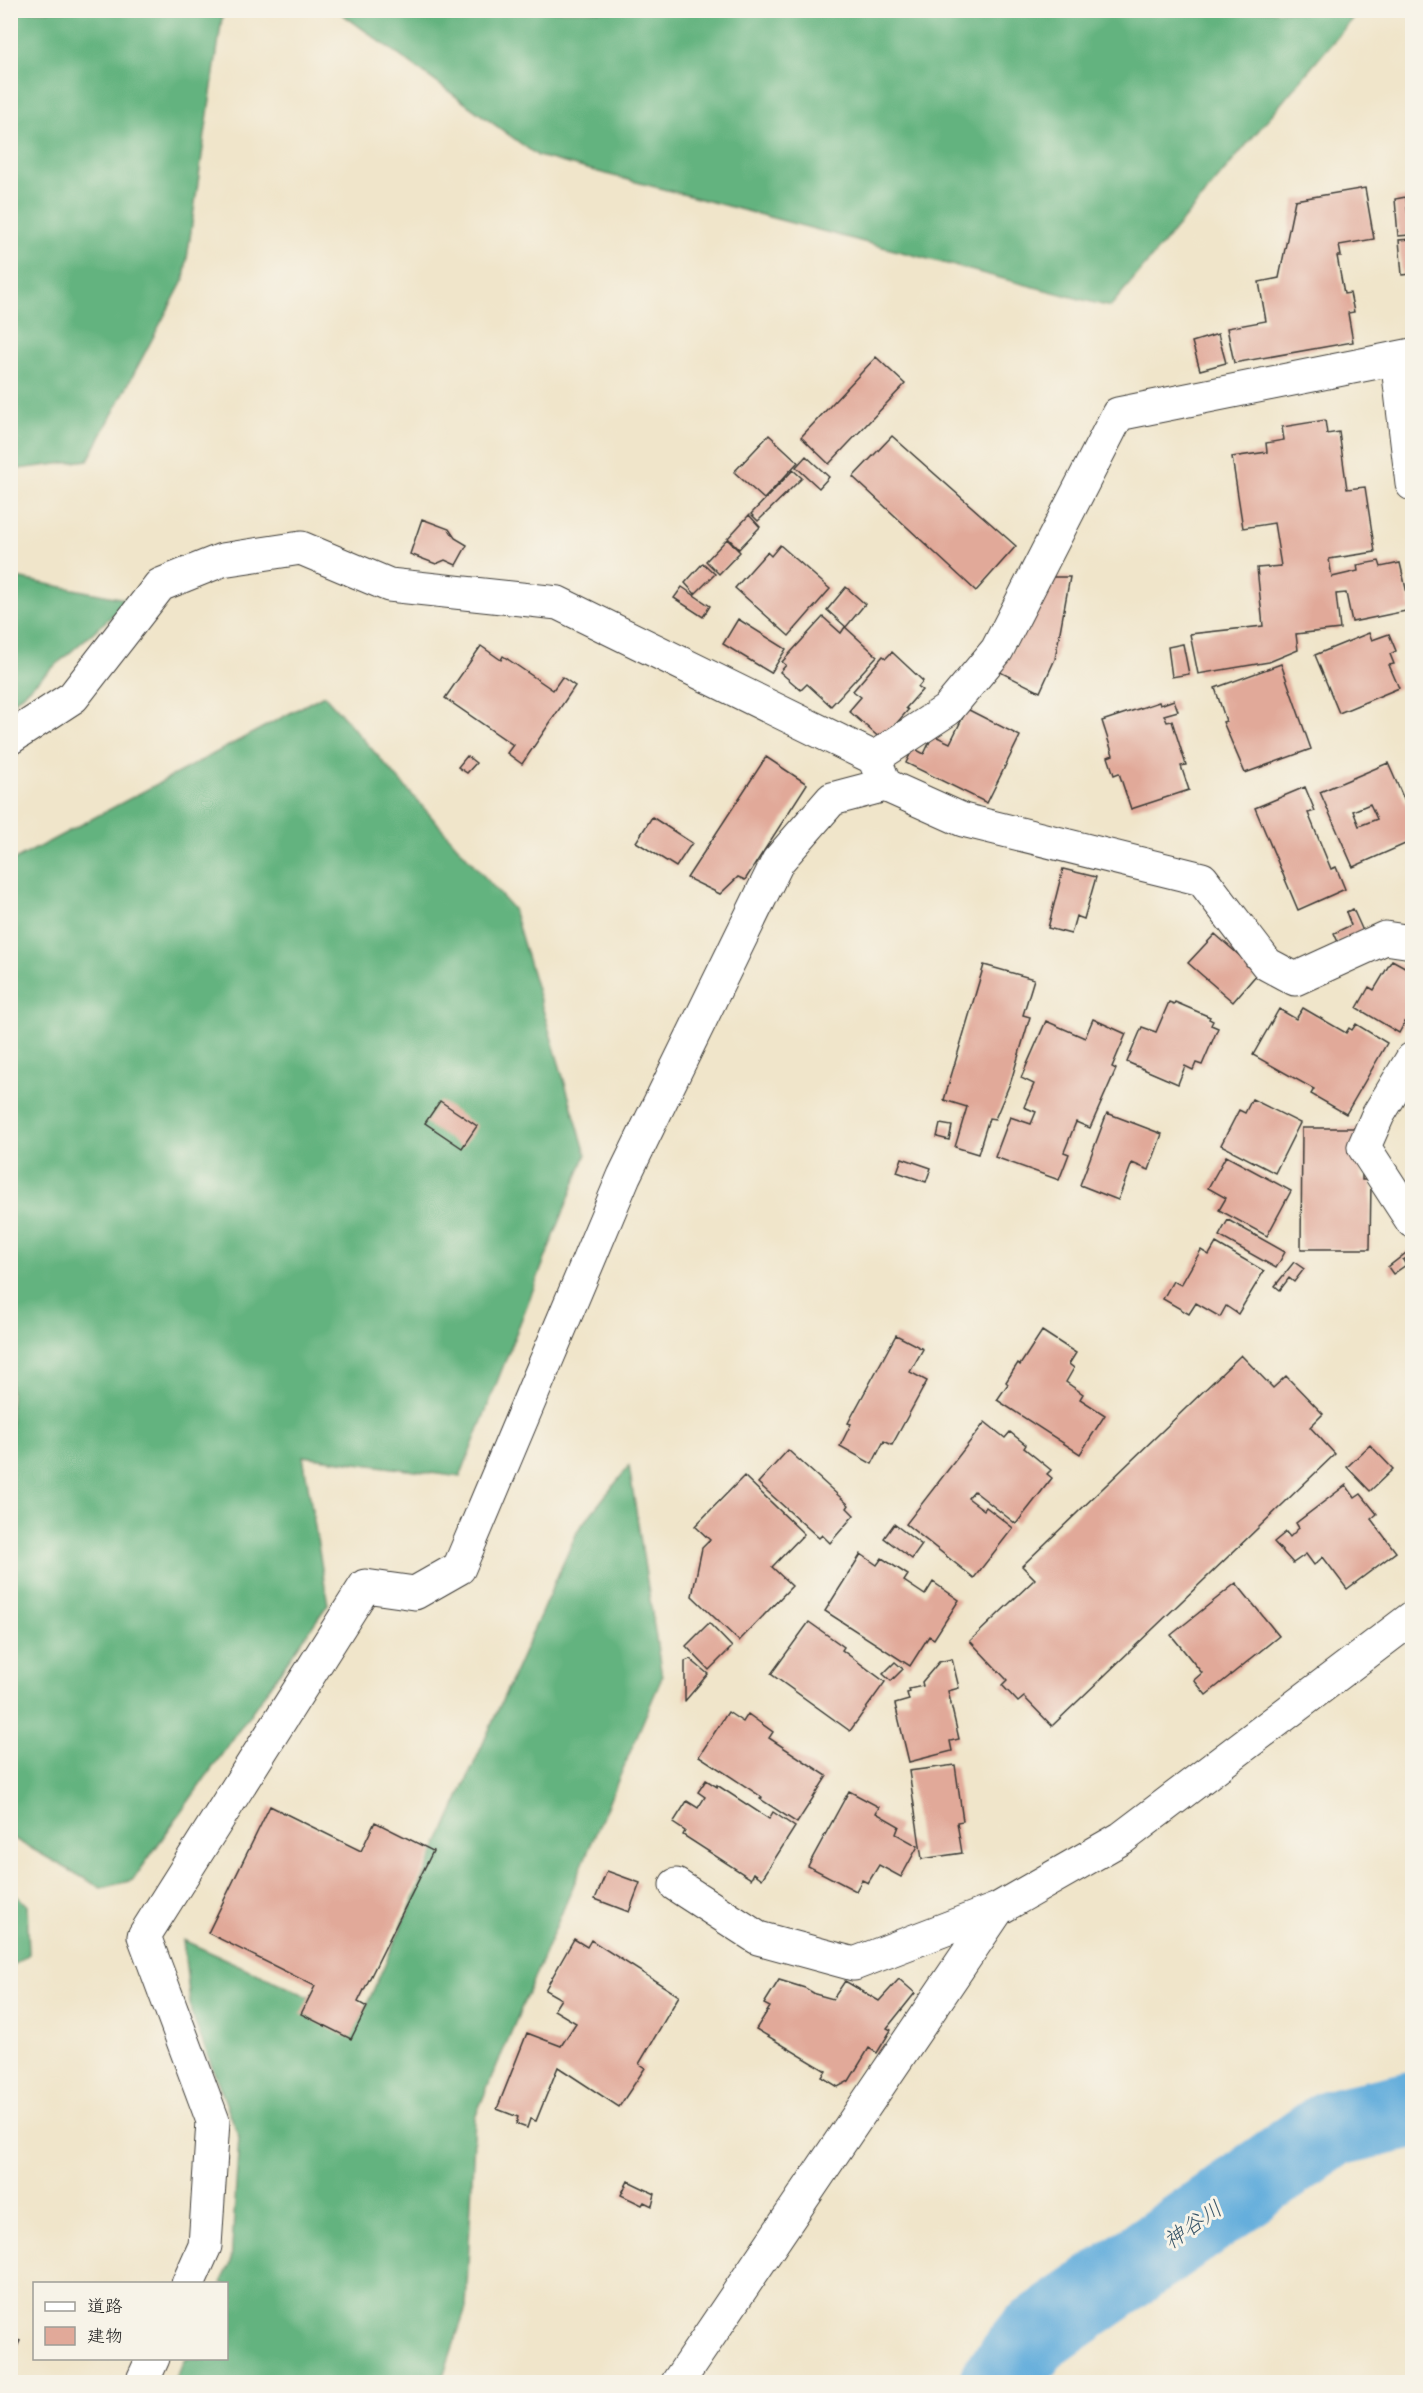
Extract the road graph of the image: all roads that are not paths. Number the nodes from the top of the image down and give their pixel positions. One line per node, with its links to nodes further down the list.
1 (1405, 356): 2 (street); 4 (street)
2 (1413, 484)
3 (10, 738): 4 (street)
4 (879, 772): 5 (street); 11 (street)
5 (1410, 935)
6 (1413, 1059): 7 (street)
7 (1413, 1221)
8 (1413, 1618): 10 (street)
9 (676, 1885): 10 (street)
10 (998, 1909): 14 (street)
11 (188, 2282)
12 (152, 2360): 13 (street)
13 (142, 2382)
14 (678, 2382)

